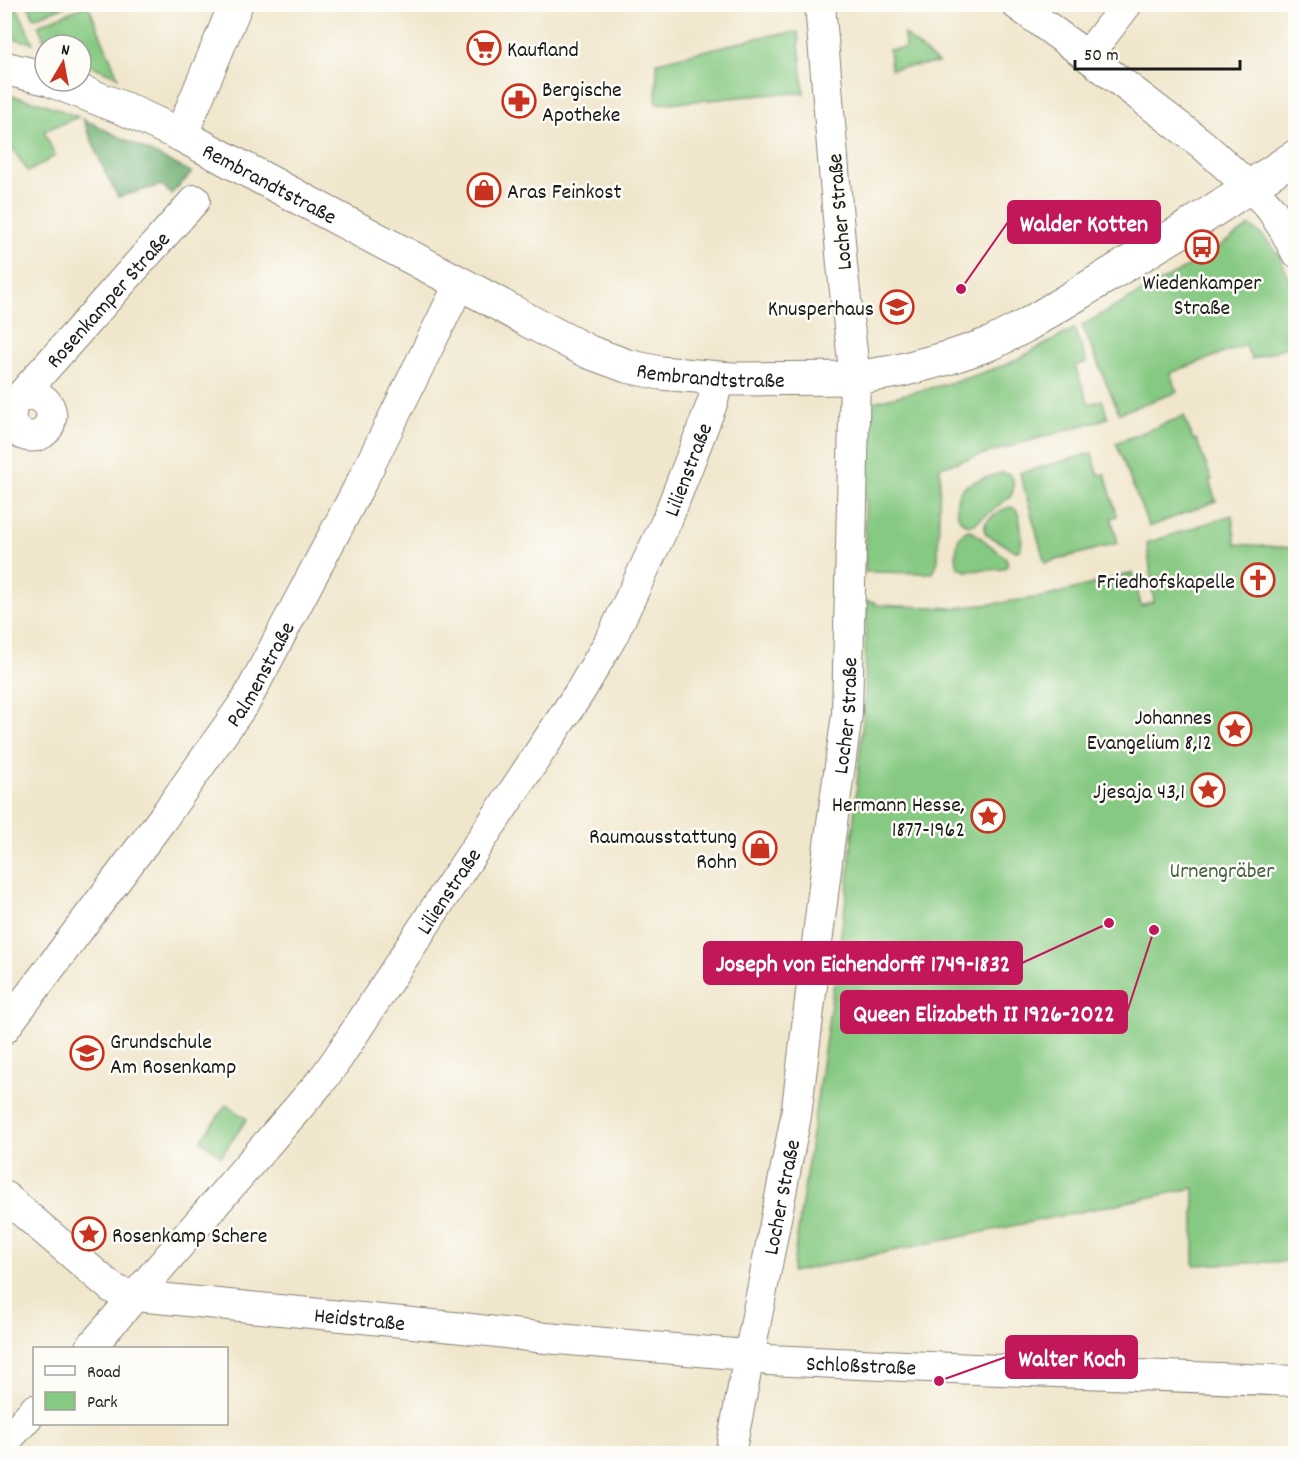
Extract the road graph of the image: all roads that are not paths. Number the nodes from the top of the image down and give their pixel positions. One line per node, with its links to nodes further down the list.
1 (236, 4): 9 (main road)
2 (820, 4): 15 (street, Locher Straße)
3 (1016, 4): 5 (street)
4 (1127, 4): 5 (street)
5 (1087, 56): 11 (street)
6 (4, 68): 7 (main road)
7 (33, 75)
8 (84, 93): 9 (main road, Rembrandtstraße)
9 (182, 135): 14 (main road, Rembrandtstraße)
10 (1296, 156): 11 (main road, Rembrandtstraße)
11 (1249, 187): 13 (street); 15 (main road, Rembrandtstraße)
12 (195, 200): 17 (street, Rosenkamper Straße)
13 (1296, 252)
14 (460, 283): 16 (main road, Rembrandtstraße); 18 (street, Palmenstraße)
15 (855, 378): 16 (main road, Rembrandtstraße); 22 (street, Locher Straße)
16 (718, 379): 20 (street, Lilienstraße)
17 (12, 408)
18 (4, 1029)
19 (4, 1196): 20 (street, Heidstraße)
20 (137, 1296): 21 (street, Lilienstraße); 22 (street, Heidstraße)
21 (91, 1347)
22 (750, 1356): 23 (street, Schloßstraße); 26 (street, Locher Straße)
23 (1296, 1380)
24 (33, 1411): 25 (street)
25 (4, 1443)
26 (730, 1454)

